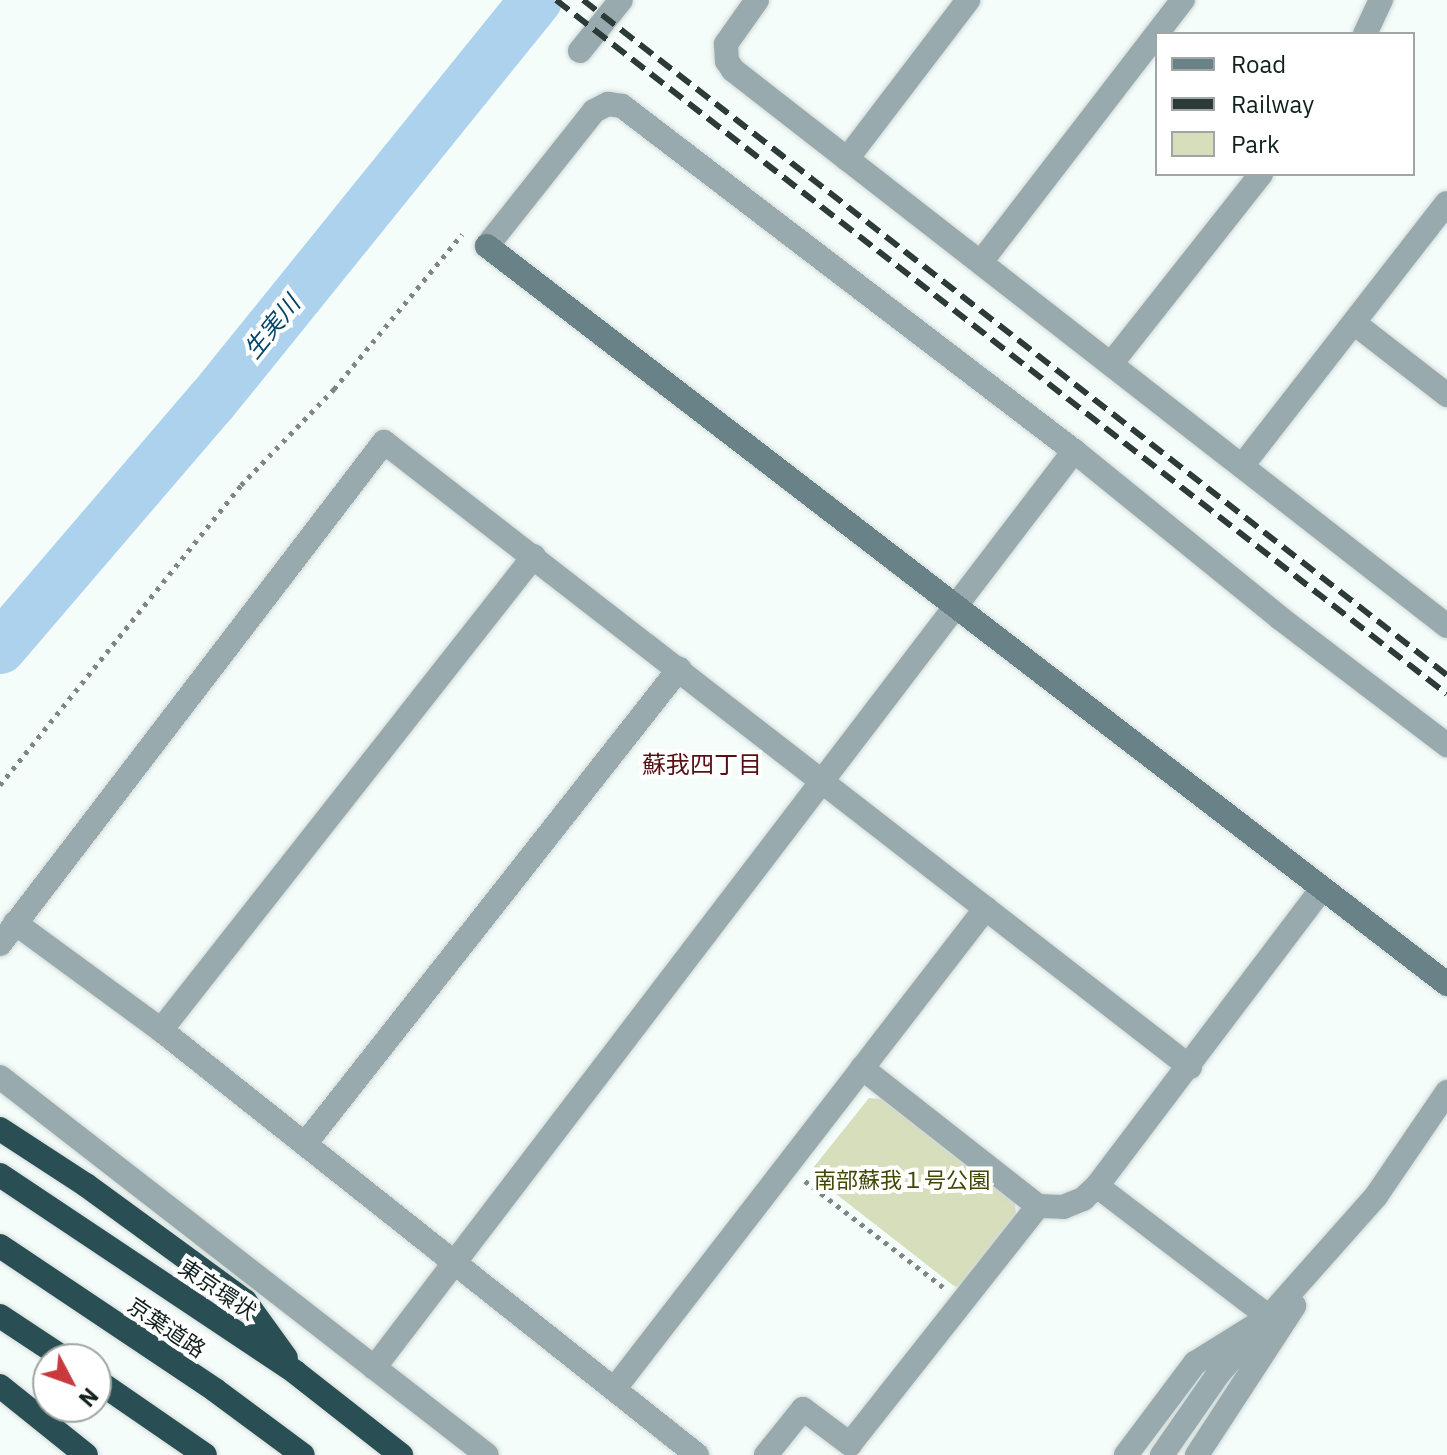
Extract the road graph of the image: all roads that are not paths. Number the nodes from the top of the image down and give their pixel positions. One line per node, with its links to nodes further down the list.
1 (621, 0): 9 (street)
2 (757, 0): 10 (street)
3 (968, 0): 10 (street)
4 (1183, 0): 6 (street)
5 (1381, 0): 7 (street)
6 (1158, 32)
7 (1366, 32)
8 (1155, 36): 13 (street)
9 (580, 51)
10 (847, 159): 13 (street)
11 (1259, 176): 15 (street)
12 (1447, 203): 14 (street)
13 (981, 262): 15 (street)
14 (1354, 323): 16 (street); 18 (street)
15 (1111, 364): 18 (street)
16 (1447, 395)
17 (1074, 451): 20 (street); 20 (street); 23 (street)
18 (1242, 466): 21 (street)
19 (534, 556): 22 (street); 27 (street); 30 (street)
20 (954, 608): 24 (street); 25 (street)
21 (1447, 626)
22 (679, 669): 24 (street); 36 (street)
23 (1447, 745)
24 (823, 780): 26 (street); 42 (street)
25 (1322, 889): 29 (street); 31 (street)
26 (986, 908): 31 (street); 32 (street)
27 (15, 923): 28 (street); 30 (street)
28 (0, 944)
29 (1447, 984)
30 (161, 1030): 36 (street)
31 (1190, 1067): 38 (street)
32 (862, 1068): 39 (street); 49 (street)
33 (0, 1077): 46 (street)
34 (1447, 1092): 41 (street)
35 (0, 1129): 47 (highway)
36 (305, 1144): 42 (street)
37 (0, 1175): 47 (highway, 東京環状)
38 (1097, 1186): 39 (street); 44 (street)
39 (1038, 1206): 58 (street)
40 (0, 1246): 54 (highway, 京葉道路)
41 (1318, 1261): 44 (street); 51 (street)
42 (454, 1263): 46 (street); 49 (street)
43 (0, 1316): 45 (highway)
44 (1269, 1317): 59 (street); 60 (street)
45 (41, 1343)
46 (374, 1368): 56 (street)
47 (295, 1372): 55 (highway, 東京環状)
48 (0, 1386): 52 (highway)
49 (616, 1387): 57 (street)
50 (112, 1391): 53 (highway)
51 (1199, 1454)
52 (86, 1455)
53 (205, 1455)
54 (303, 1455)
55 (401, 1455)
56 (487, 1455)
57 (697, 1455)
58 (766, 1455)
59 (1126, 1455)
60 (1162, 1455)

